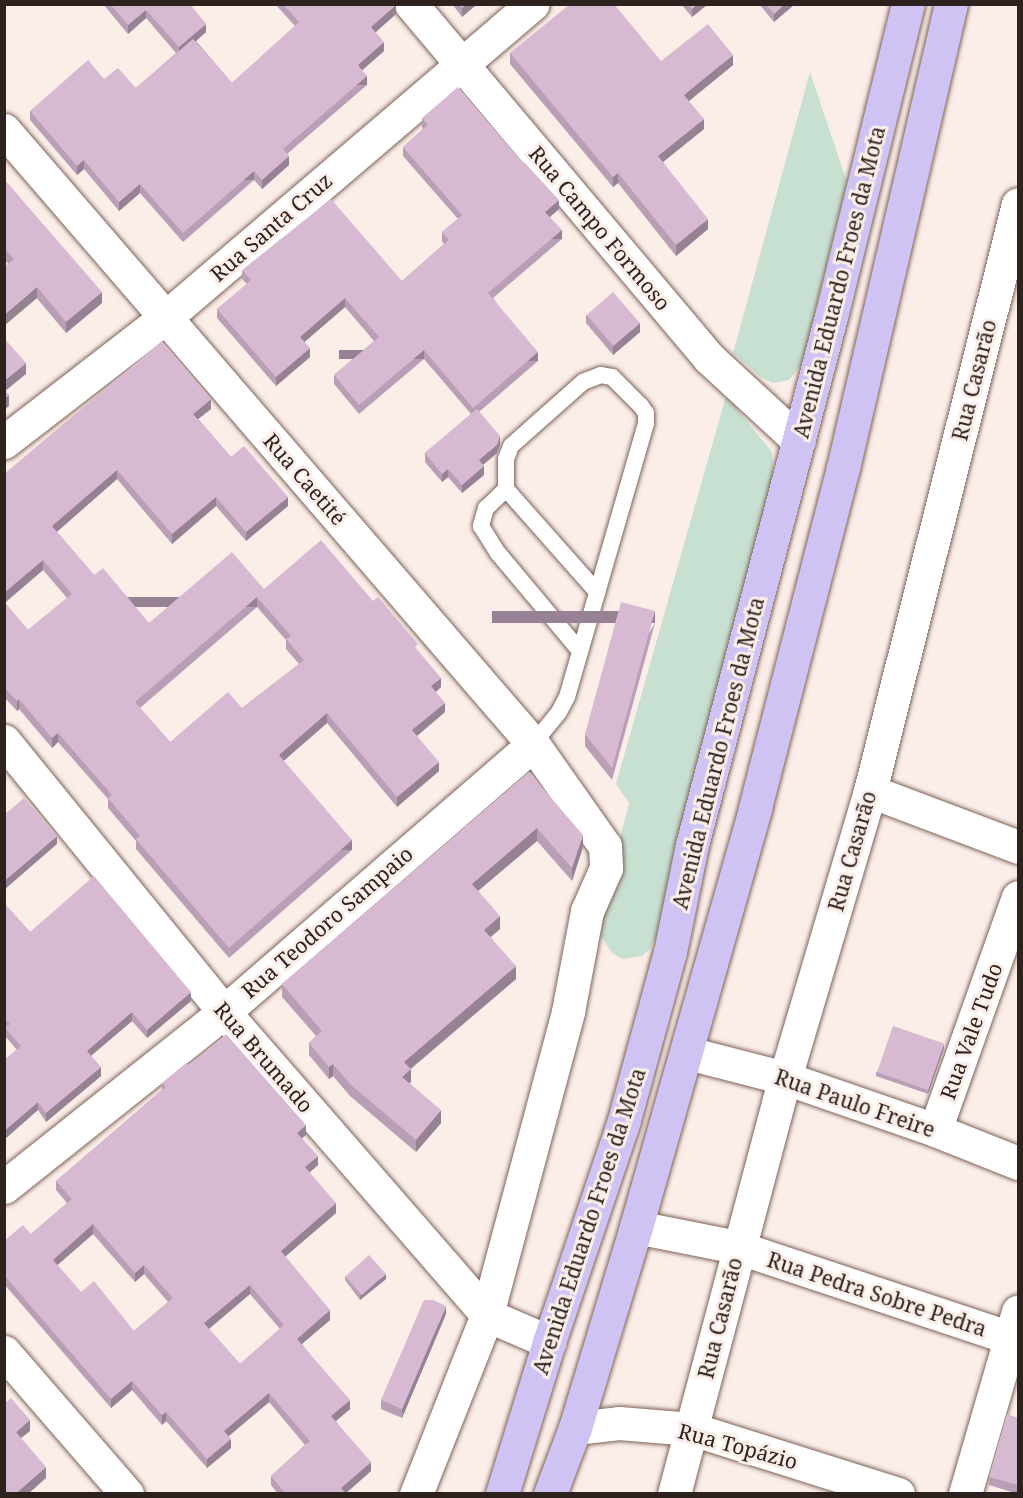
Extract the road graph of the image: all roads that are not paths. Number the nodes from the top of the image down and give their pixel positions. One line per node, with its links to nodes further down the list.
1 (411, 4): 5 (street, Rua Campo Formoso)
2 (532, 4): 5 (street, Rua Santa Cruz)
3 (908, 4): 9 (highway, Avenida Eduardo Froes da Mota)
4 (951, 4): 20 (highway, Avenida Eduardo Froes da Mota)
5 (462, 64): 8 (street, Rua Santa Cruz); 9 (street, Rua Campo Formoso)
6 (4, 130): 8 (street, Rua Caetité)
7 (1018, 204): 16 (street, Rua Casarão)
8 (166, 317): 10 (street, Rua Santa Cruz); 15 (street, Rua Caetité)
9 (799, 441): 29 (highway, Avenida Eduardo Froes da Mota)
10 (4, 442)
11 (506, 489): 12 (lane); 12 (lane); 13 (lane)
12 (597, 592): 13 (lane)
13 (580, 651): 15 (lane)
14 (4, 741): 19 (street, Rua Brumado)
15 (534, 744): 19 (street, Rua Teodoro Sampaio); 27 (street, Rua Caetité)
16 (870, 791): 17 (street); 21 (street, Rua Casarão)
17 (1018, 847)
18 (1018, 897): 22 (street, Rua Vale Tudo)
19 (224, 1011): 24 (street, Rua Teodoro Sampaio); 27 (street, Rua Brumado)
20 (688, 1053): 21 (street, Rua Paulo Freire); 25 (highway, Avenida Eduardo Froes da Mota)
21 (785, 1078): 22 (street, Rua Paulo Freire); 26 (street, Rua Casarão)
22 (935, 1130): 23 (street, Rua Paulo Freire)
23 (1018, 1163)
24 (4, 1187)
25 (636, 1227): 26 (street, Rua Pedra Sobre Pedra); 31 (highway, Avenida Eduardo Froes da Mota)
26 (737, 1247): 28 (street, Rua Pedra Sobre Pedra); 32 (street, Rua Casarão)
27 (487, 1316): 29 (street, Rua Brumado); 34 (street, Rua Caetité)
28 (1015, 1325): 39 (street)
29 (549, 1342): 35 (highway, Avenida Eduardo Froes da Mota)
30 (4, 1352): 33 (street)
31 (575, 1428): 32 (street, Rua Topázio); 36 (highway, Avenida Eduardo Froes da Mota)
32 (692, 1429): 37 (street, Rua Casarão); 38 (street, Rua Topázio)
33 (127, 1494)
34 (416, 1494)
35 (502, 1494)
36 (550, 1494)
37 (674, 1494)
38 (898, 1494)
39 (965, 1494)

